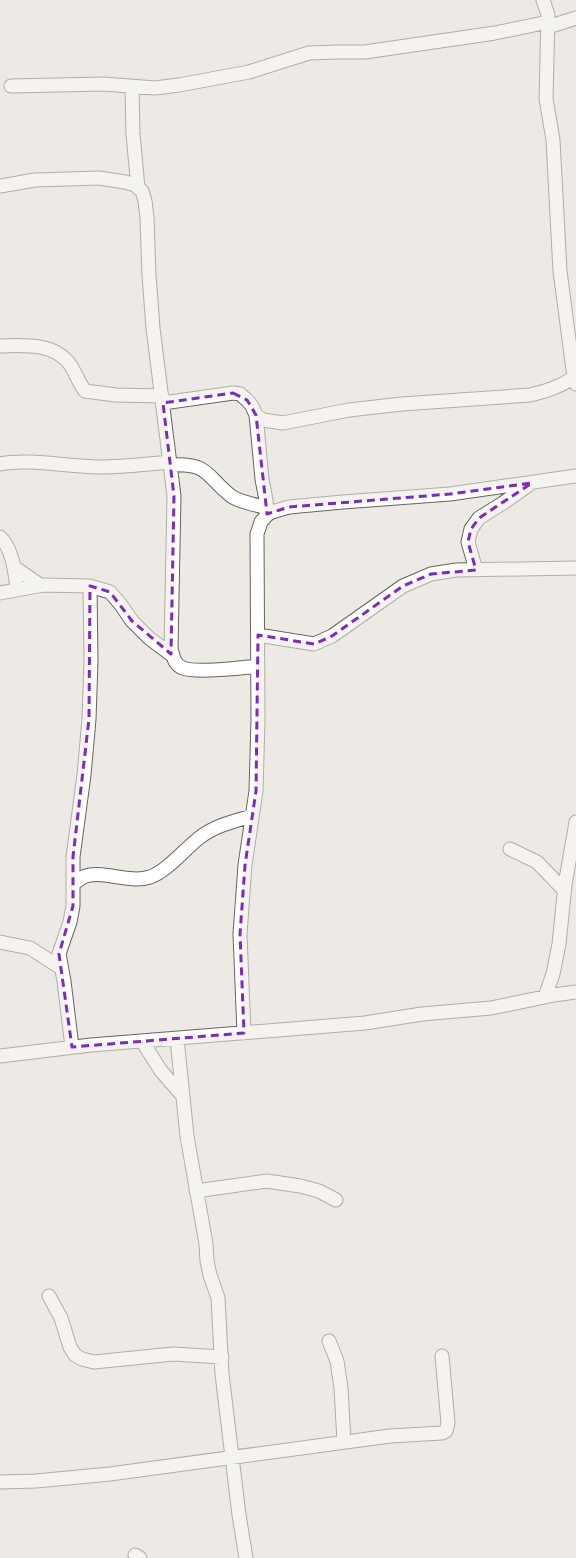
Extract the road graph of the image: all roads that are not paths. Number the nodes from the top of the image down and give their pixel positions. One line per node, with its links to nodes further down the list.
1 (542, 0): 3 (street)
2 (576, 18): 3 (street)
3 (548, 24): 5 (street); 9 (street)
4 (11, 86): 5 (street)
5 (132, 87): 7 (street)
6 (0, 186): 7 (street)
7 (138, 188): 10 (street)
8 (0, 346): 10 (street)
9 (575, 380): 11 (street)
10 (162, 399): 11 (street); 13 (street)
11 (256, 414): 16 (street)
12 (0, 464): 13 (street)
13 (170, 464): 16 (street); 26 (street)
14 (576, 476): 15 (street)
15 (532, 483): 16 (street); 20 (street)
16 (267, 512): 25 (street)
17 (0, 537): 18 (street)
18 (14, 567): 21 (street); 23 (street)
19 (576, 568): 20 (street)
20 (476, 570): 25 (street)
21 (40, 585): 22 (street); 23 (street)
22 (90, 586): 26 (street); 31 (street)
23 (17, 589): 24 (street)
24 (0, 593)
25 (258, 635): 27 (street)
26 (173, 656): 27 (street)
27 (257, 666): 28 (street)
28 (252, 816): 31 (street); 38 (street)
29 (576, 822): 32 (street)
30 (510, 850): 32 (street)
31 (73, 884): 34 (street)
32 (564, 890): 35 (street)
33 (0, 942): 34 (street)
34 (61, 968): 41 (street)
35 (553, 974): 36 (street); 37 (street)
36 (570, 993): 37 (street)
37 (545, 997): 38 (street)
38 (244, 1033): 39 (street)
39 (177, 1039): 40 (street); 43 (street)
40 (142, 1042): 41 (street); 43 (street)
41 (72, 1047): 42 (street)
42 (0, 1056)
43 (182, 1095): 44 (street)
44 (196, 1191): 45 (street); 49 (street)
45 (336, 1200)
46 (49, 1296): 49 (street)
47 (329, 1341): 50 (street)
48 (442, 1356): 50 (street)
49 (222, 1357): 51 (street)
50 (344, 1442): 51 (street)
51 (232, 1458): 52 (street); 53 (street)
52 (0, 1482)
53 (246, 1558)

